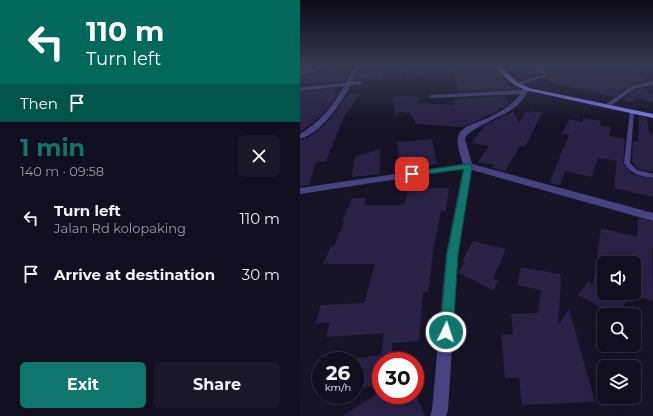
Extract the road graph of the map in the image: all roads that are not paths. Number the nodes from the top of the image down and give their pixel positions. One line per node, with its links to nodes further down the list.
1 (342, 85): 6 (street)
2 (347, 85): 12 (street)
3 (524, 85): 5 (lane)
4 (642, 85): 8 (street)
5 (521, 87): 7 (street); 8 (main road); 9 (main road); 13 (street)
6 (300, 89)
7 (432, 96)
8 (609, 104): 9 (main road)
9 (632, 110): 10 (main road); 11 (main road); 14 (lane)
10 (653, 113)
11 (653, 116)
12 (300, 136)
13 (468, 166): 15 (street); 16 (street); 17 (street)
14 (653, 176)
15 (300, 191)
16 (653, 217)
17 (438, 416)

